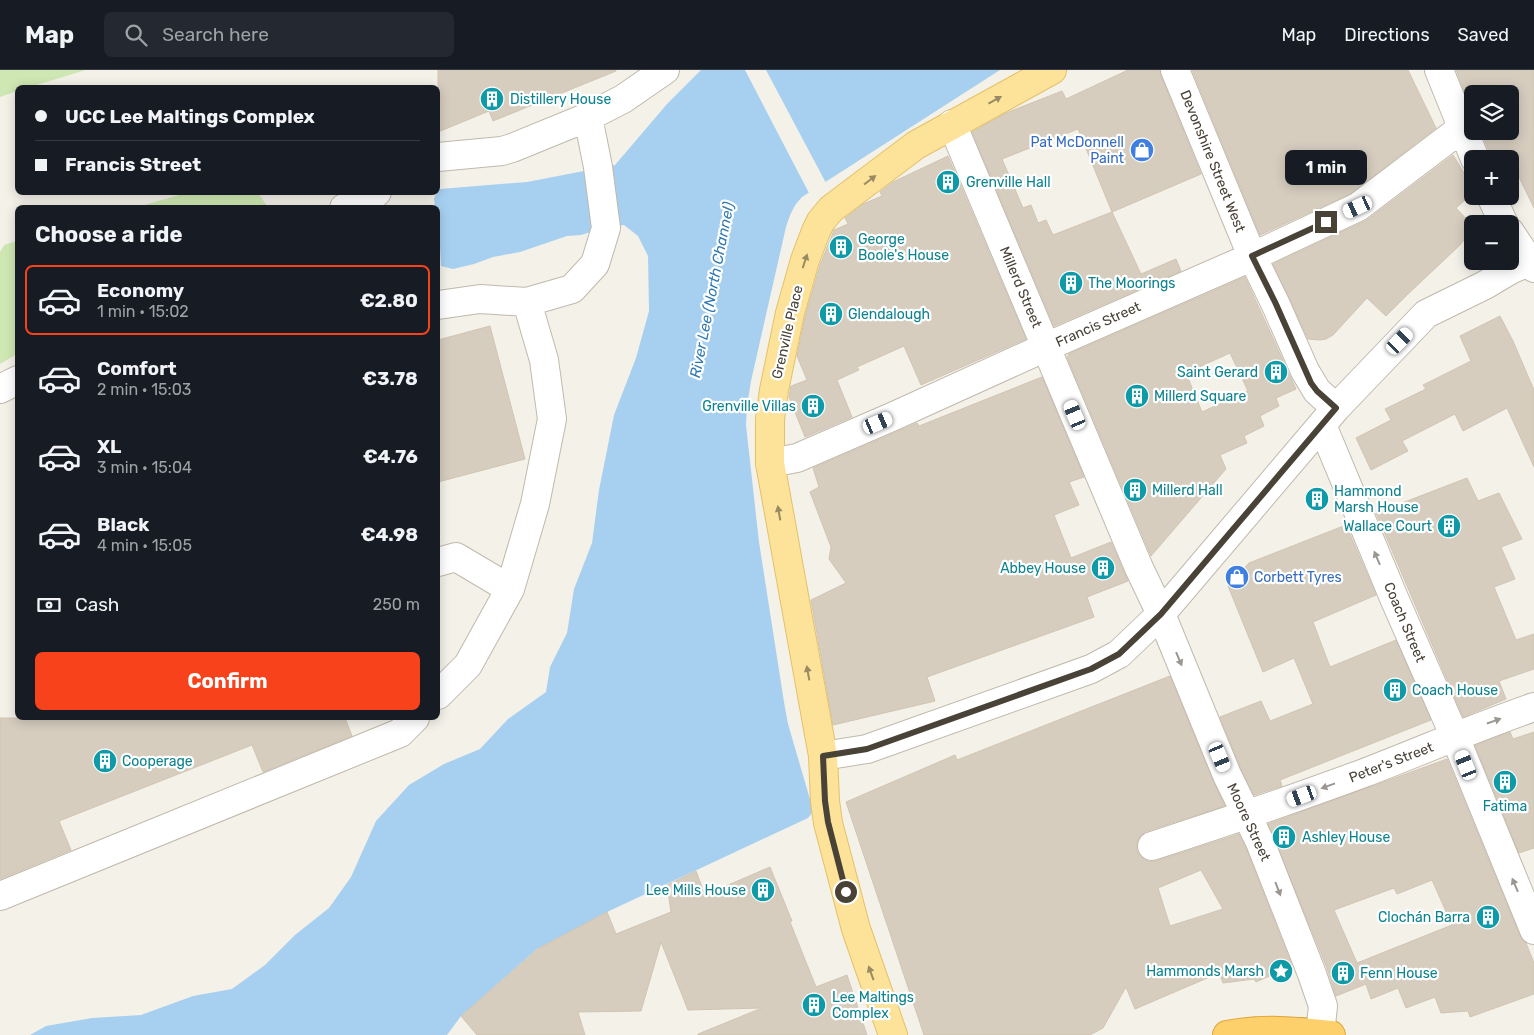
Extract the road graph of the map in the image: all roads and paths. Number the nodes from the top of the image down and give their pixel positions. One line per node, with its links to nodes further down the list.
1 (1052, 70): 6 (main road, Grenville Place, one-way to 1)
2 (1176, 70): 15 (street, Devonshire Street West)
3 (1439, 70): 7 (street)
4 (655, 77): 5 (street)
5 (588, 117): 9 (street); 17 (street)
6 (952, 124): 19 (street, Millerd Street); 23 (main road, Grenville Place, one-way to 6)
7 (1462, 128): 8 (street); 15 (street, Francis Street)
8 (1471, 150)
9 (440, 157)
10 (347, 195): 12 (street)
11 (374, 195): 13 (street)
12 (335, 205)
13 (352, 205)
14 (1519, 244): 16 (street)
15 (1252, 256): 19 (street, Francis Street); 22 (street, Devonshire Street West)
16 (1533, 263): 22 (street)
17 (528, 302): 18 (street); 25 (street)
18 (440, 305)
19 (1046, 347): 23 (street, Francis Street); 26 (street, Millerd Street)
20 (15, 382): 21 (street)
21 (0, 389)
22 (1329, 417): 26 (street); 30 (street, Coach Street, one-way to 22)
23 (770, 463): 31 (main road, Grenville Place, one-way to 23)
24 (440, 561): 25 (street)
25 (510, 589): 27 (street)
26 (1161, 614): 31 (street); 32 (street, Moore Street, one-way to 32)
27 (440, 693)
28 (1534, 707): 30 (street, Peter's Street, one-way to 28)
29 (413, 720): 34 (street)
30 (1455, 737): 32 (street, Peter's Street, one-way to 32); 35 (street, Coach Street, one-way to 30)
31 (823, 756): 38 (main road, Grenville Place, one-way to 31)
32 (1247, 815): 33 (street, Peter's Street); 37 (street, Moore Street, one-way to 37)
33 (1152, 846)
34 (0, 896)
35 (1534, 930)
36 (1257, 1033): 37 (highway); 39 (highway)
37 (1325, 1034)
38 (893, 1035)
39 (1227, 1035)

